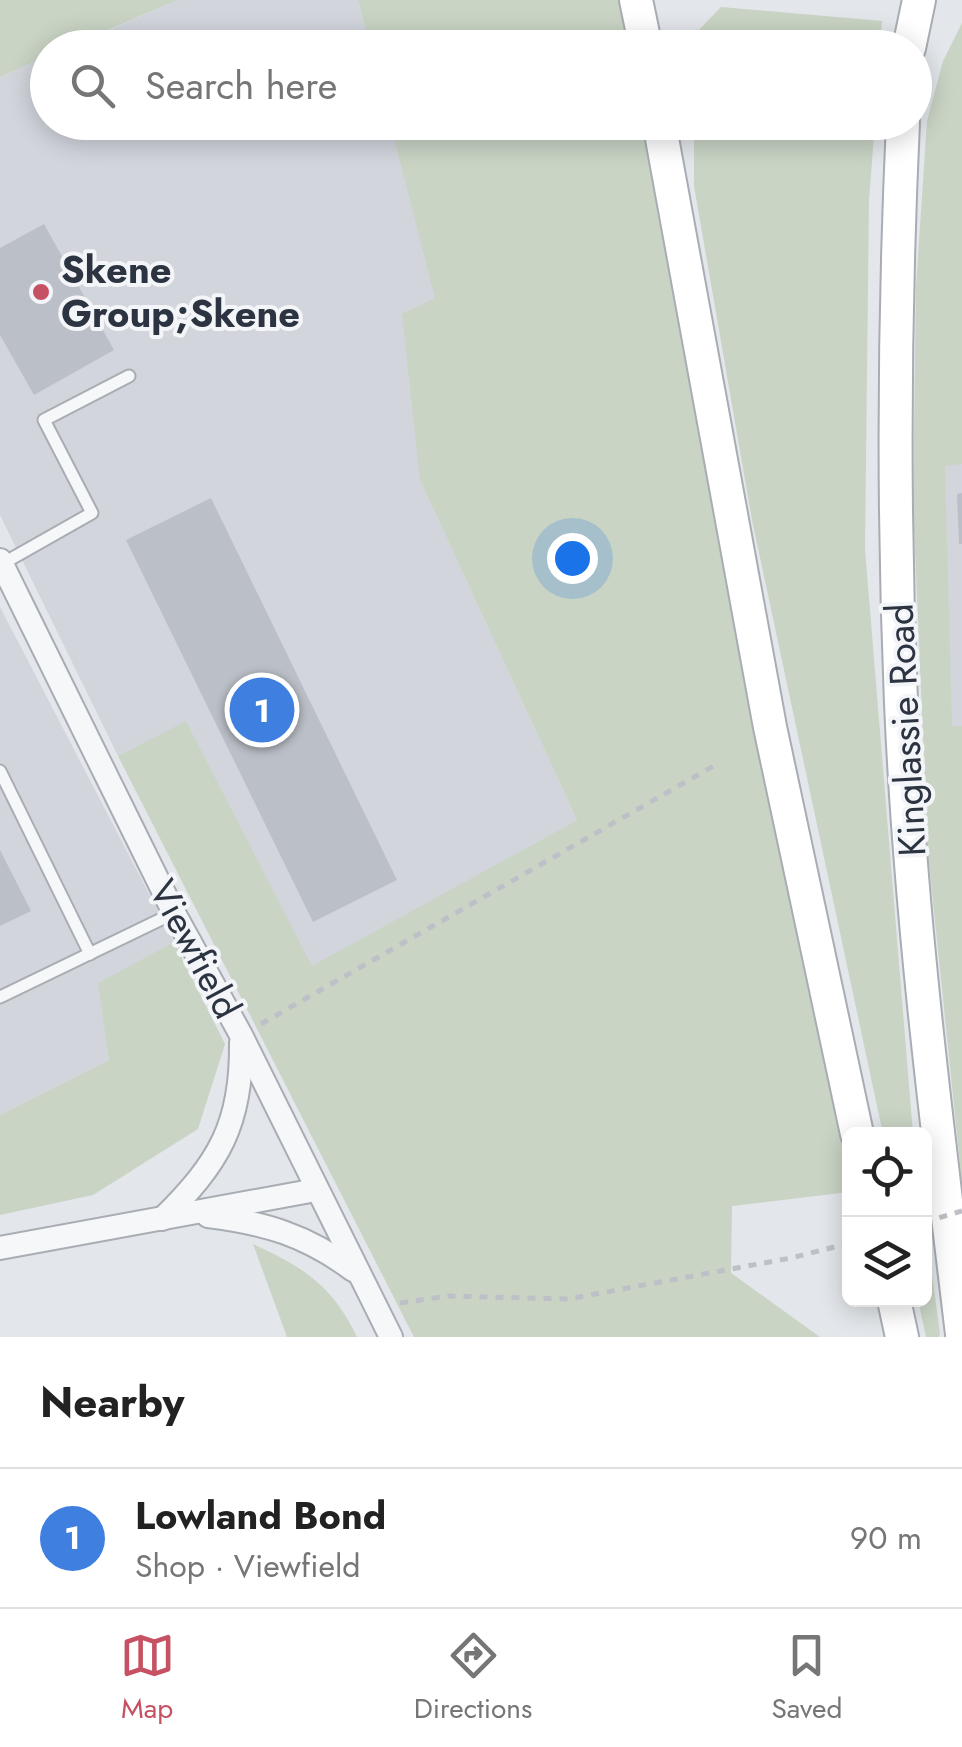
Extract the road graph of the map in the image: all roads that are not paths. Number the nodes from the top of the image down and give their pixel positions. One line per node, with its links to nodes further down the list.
1 (636, 0): 3 (main road)
2 (919, 0): 4 (main road)
3 (642, 30)
4 (913, 30)
5 (662, 140): 14 (main road)
6 (902, 140): 21 (main road, Kinglassie Road)
7 (129, 376): 8 (lane)
8 (1, 562): 10 (street, Viewfield)
9 (0, 771): 11 (lane)
10 (174, 912): 11 (lane); 13 (street, Viewfield)
11 (90, 954): 12 (lane)
12 (0, 998)
13 (240, 1035): 15 (street, Viewfield); 17 (street)
14 (855, 1127)
15 (316, 1190): 16 (street); 19 (street, Viewfield)
16 (189, 1214): 17 (street); 19 (street)
17 (162, 1219): 18 (street)
18 (0, 1248)
19 (360, 1275): 22 (street, Viewfield)
20 (896, 1307): 23 (main road)
21 (962, 1334)
22 (391, 1337)
23 (902, 1337)

